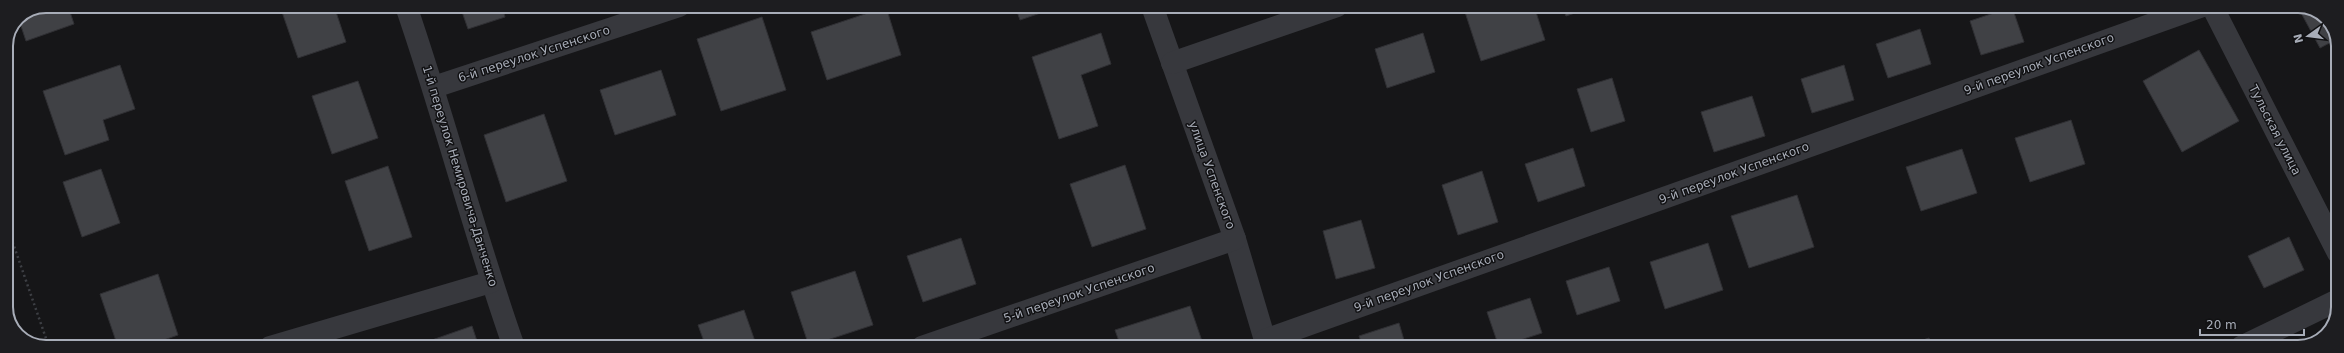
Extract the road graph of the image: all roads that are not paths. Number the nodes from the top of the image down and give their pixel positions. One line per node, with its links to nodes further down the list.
1 (408, 13): 8 (street, 1-й переулок Немировича-Данченко)
2 (658, 13): 8 (street, 6-й переулок Успенского)
3 (1154, 13): 7 (street, улица Успенского)
4 (1317, 13): 7 (street)
5 (2184, 13): 17 (street, 9-й переулок Успенского)
6 (2216, 13): 10 (street, Тульская улица)
7 (1172, 63): 9 (street, улица Успенского)
8 (434, 87): 11 (street, 1-й переулок Немировича-Данченко)
9 (1235, 239): 15 (street, 5-й переулок Успенского); 16 (street, улица Успенского)
10 (2331, 239)
11 (491, 282): 13 (street); 14 (street, 1-й переулок Немировича-Данченко)
12 (2331, 303): 18 (street)
13 (294, 340)
14 (512, 340)
15 (942, 340)
16 (1265, 340)
17 (1274, 340)
18 (2255, 340)

